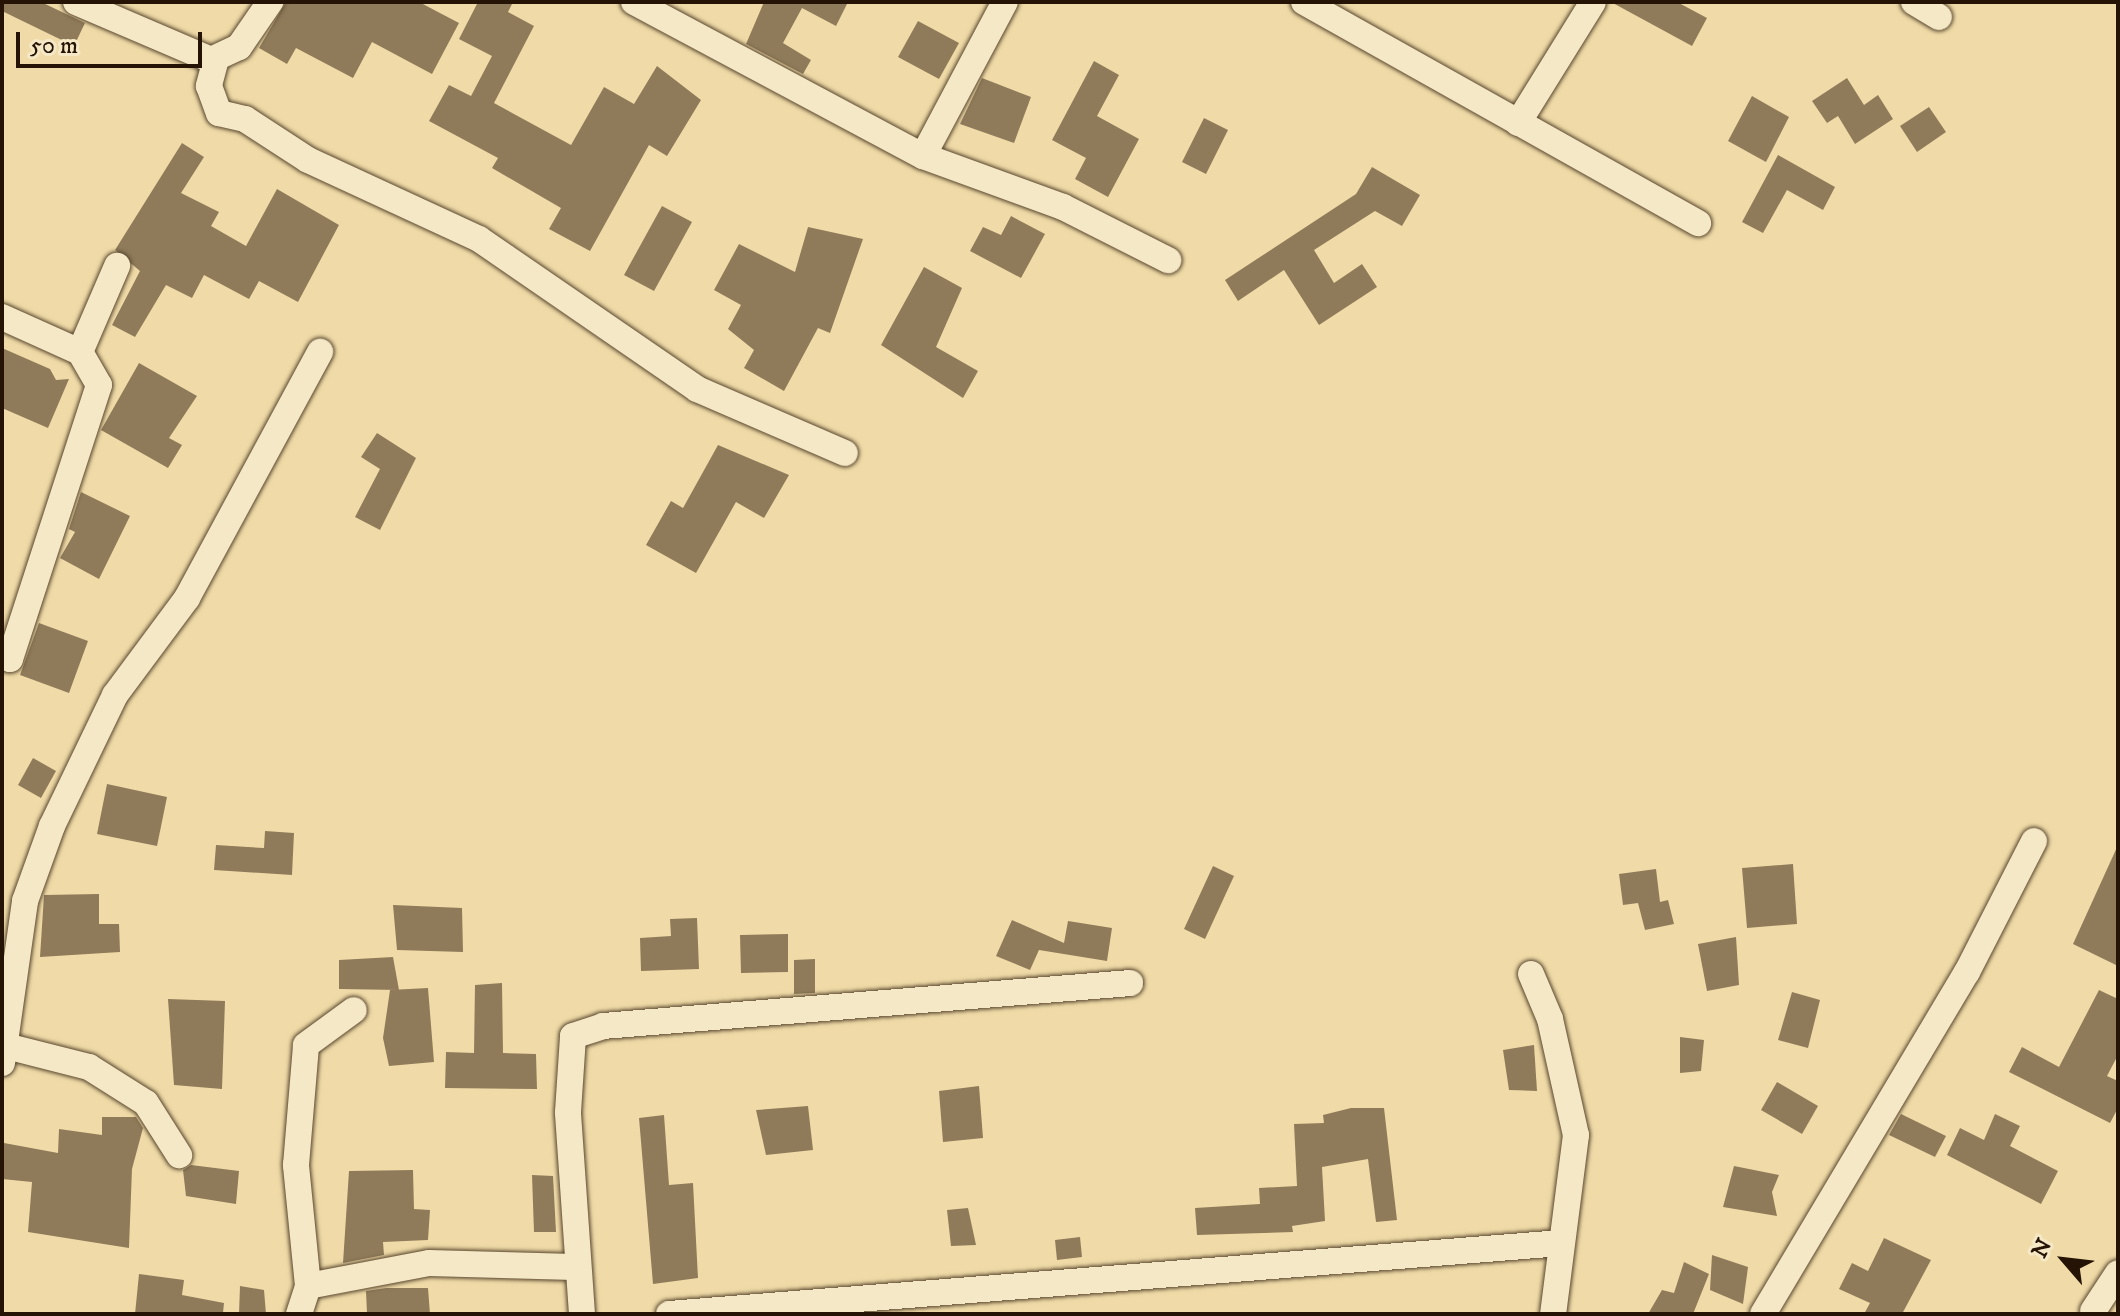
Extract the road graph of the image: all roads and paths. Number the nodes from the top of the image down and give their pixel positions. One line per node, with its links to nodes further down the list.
1 (76, 2): 9 (street)
2 (270, 2): 9 (street)
3 (634, 2): 11 (street)
4 (1005, 2): 11 (street)
5 (1304, 2): 10 (street)
6 (1593, 2): 10 (street)
7 (1914, 2): 8 (street)
8 (1939, 17)
9 (216, 59): 18 (street)
10 (1518, 123): 12 (street)
11 (923, 156): 13 (street)
12 (1698, 223)
13 (1168, 260)
14 (117, 266): 16 (street)
15 (2, 317): 16 (street)
16 (80, 352): 19 (street)
17 (320, 352): 24 (street)
18 (845, 453)
19 (2, 656)
20 (2034, 841): 35 (street)
21 (1531, 974): 26 (street)
22 (1130, 983): 27 (street)
23 (354, 1010): 29 (street)
24 (3, 1051): 25 (street)
25 (179, 1155)
26 (1561, 1243): 33 (street); 34 (street)
27 (574, 1267): 29 (street); 32 (street)
28 (2118, 1273): 30 (street)
29 (308, 1286): 31 (street)
30 (2093, 1311)
31 (299, 1314)
32 (582, 1314)
33 (669, 1314)
34 (1553, 1314)
35 (1763, 1314)

